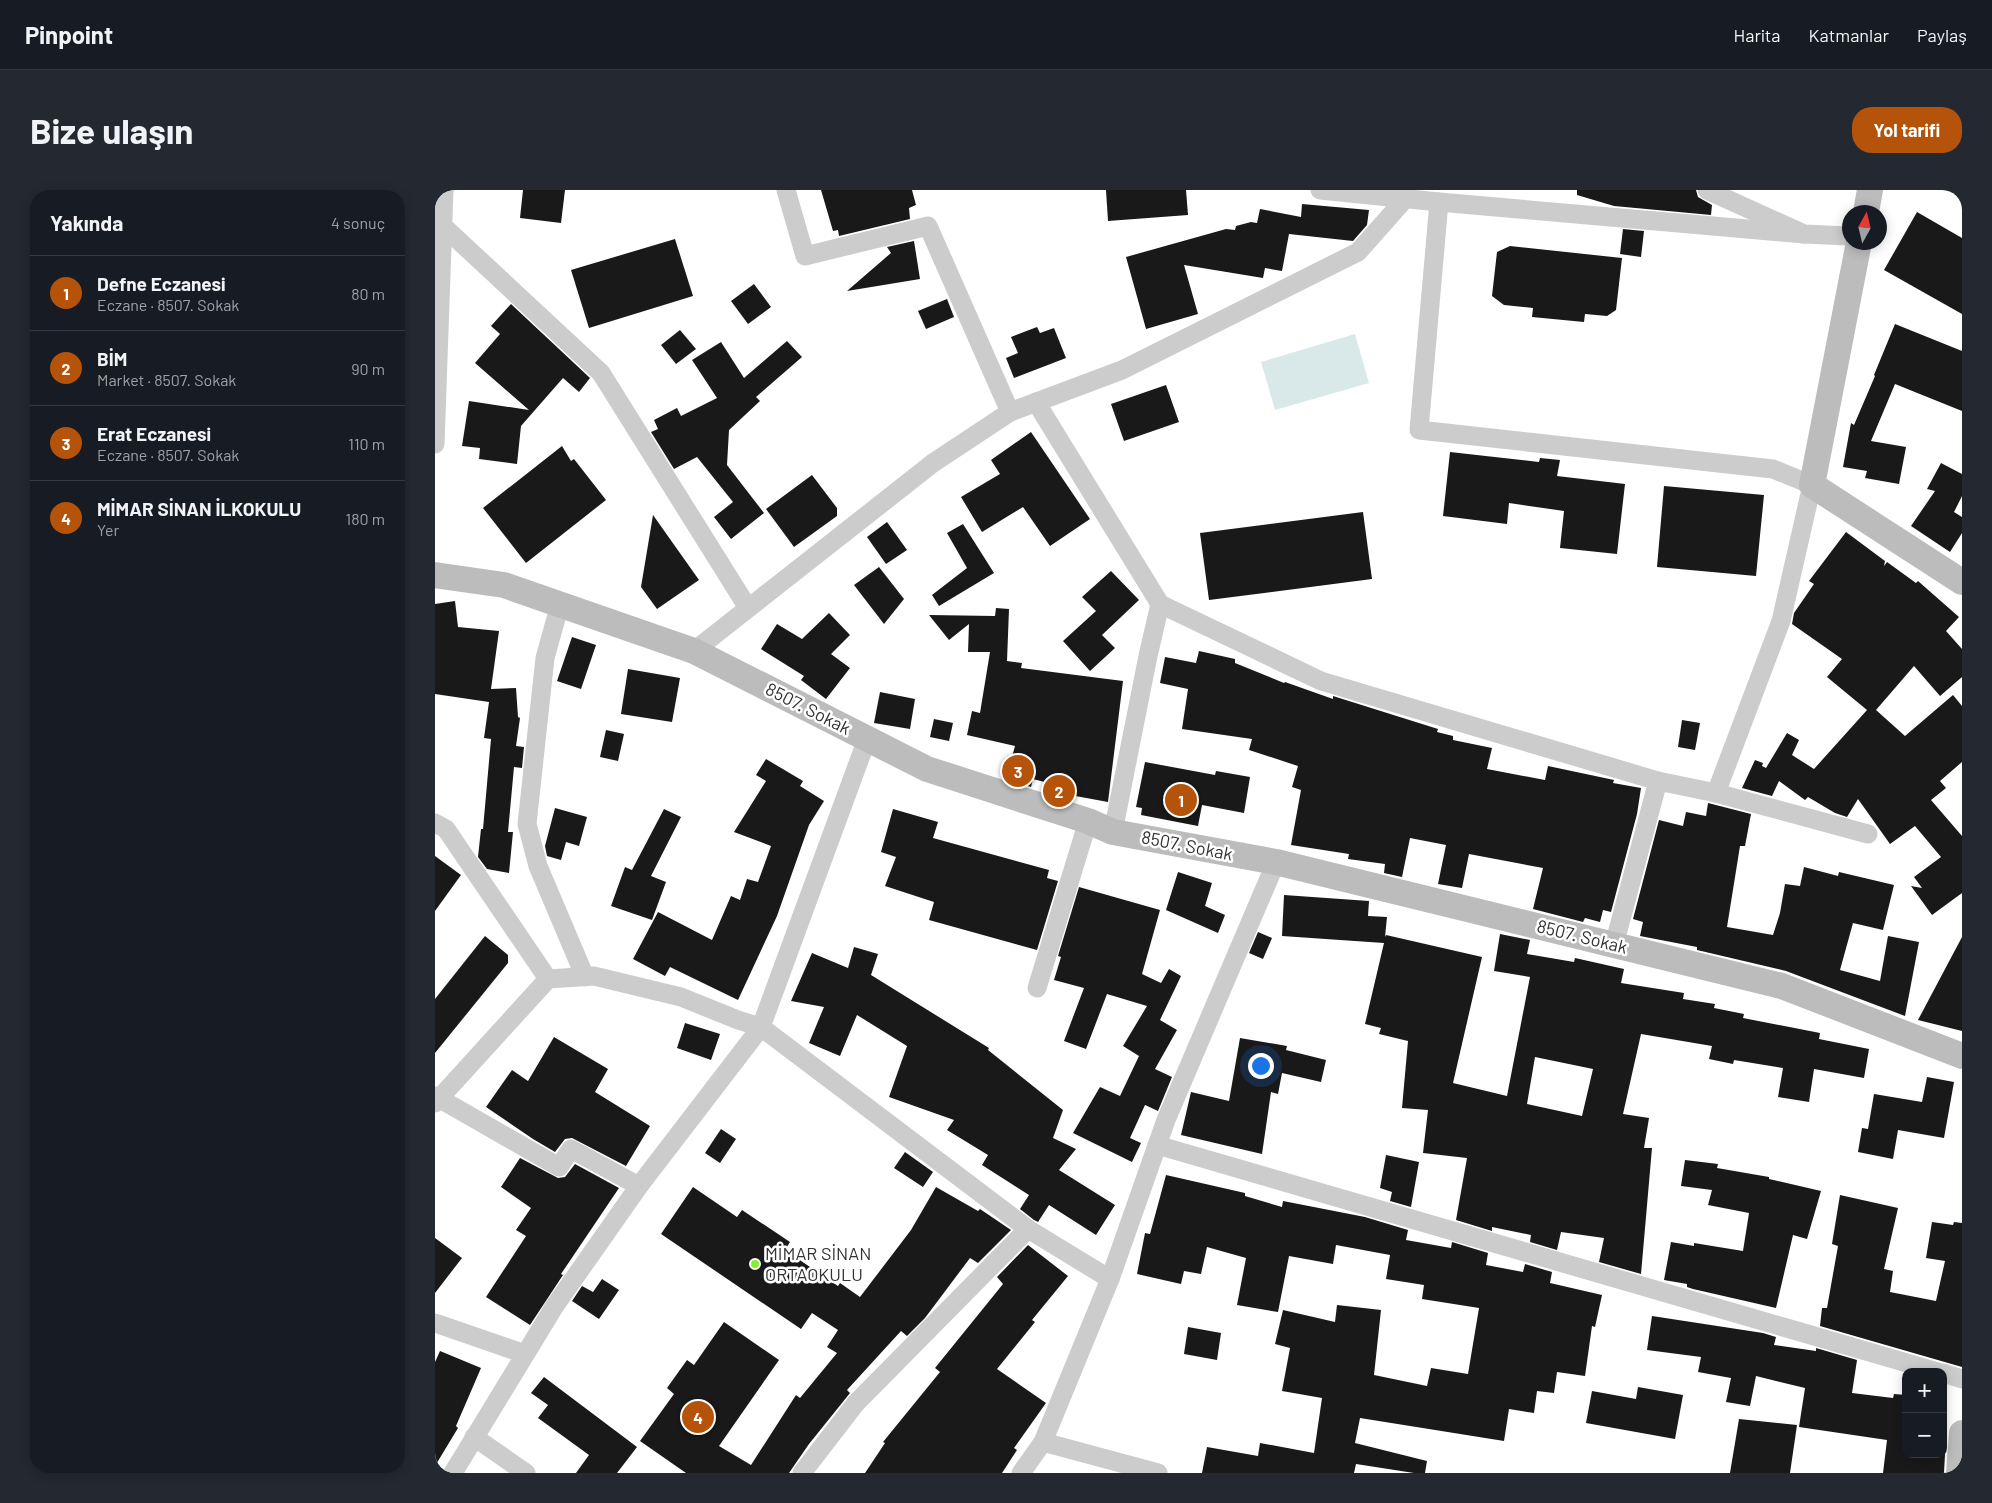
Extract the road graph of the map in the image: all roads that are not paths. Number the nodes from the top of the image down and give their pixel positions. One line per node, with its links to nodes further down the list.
1 (445, 190): 9 (street)
2 (786, 190): 15 (street)
3 (1320, 190): 6 (street)
4 (1707, 190): 10 (street)
5 (1870, 190): 8 (street)
6 (1405, 199): 7 (street); 14 (street)
7 (1439, 202): 10 (street); 17 (street)
8 (1867, 205)
9 (443, 226): 13 (street); 22 (street)
10 (1804, 234): 11 (street)
11 (1842, 236)
12 (1857, 250): 17 (street)
13 (437, 364): 16 (street)
14 (1036, 402): 15 (street); 21 (street)
15 (1010, 412): 22 (street)
16 (435, 444)
17 (1812, 484): 19 (street); 26 (street)
18 (435, 575): 20 (street, 8507. Sokak)
19 (1962, 581)
20 (560, 604): 23 (street, 8507. Sokak); 33 (street)
21 (1160, 604): 25 (street); 29 (street)
22 (748, 608): 23 (street)
23 (694, 651): 24 (street, 8507. Sokak)
24 (867, 739): 27 (street, 8507. Sokak); 36 (street)
25 (1658, 781): 26 (street); 32 (street)
26 (1716, 793): 30 (street)
27 (1088, 821): 29 (street, 8507. Sokak); 35 (street)
28 (435, 823): 34 (street)
29 (1113, 832): 31 (street, 8507. Sokak)
30 (1868, 834)
31 (1276, 862): 32 (street, 8507. Sokak); 39 (street)
32 (1614, 945): 37 (street, 8507. Sokak)
33 (585, 977): 34 (street); 36 (street)
34 (548, 979): 38 (street)
35 (1037, 988)
36 (761, 1027): 40 (street); 41 (street)
37 (1962, 1056)
38 (436, 1099): 40 (street)
39 (1157, 1145): 42 (street); 45 (street)
40 (639, 1186): 44 (street)
41 (1029, 1228): 42 (street); 55 (street)
42 (1110, 1279): 50 (street)
43 (435, 1323): 44 (street)
44 (525, 1354): 49 (street)
45 (1924, 1368)
46 (1947, 1374): 47 (street)
47 (1962, 1379)
48 (1962, 1435): 58 (street)
49 (475, 1437): 53 (street); 54 (street)
50 (1043, 1442): 56 (street); 57 (street)
51 (435, 1471): 52 (street)
52 (441, 1473)
53 (453, 1473)
54 (526, 1473)
55 (802, 1473)
56 (1021, 1473)
57 (1157, 1473)
58 (1959, 1473)

